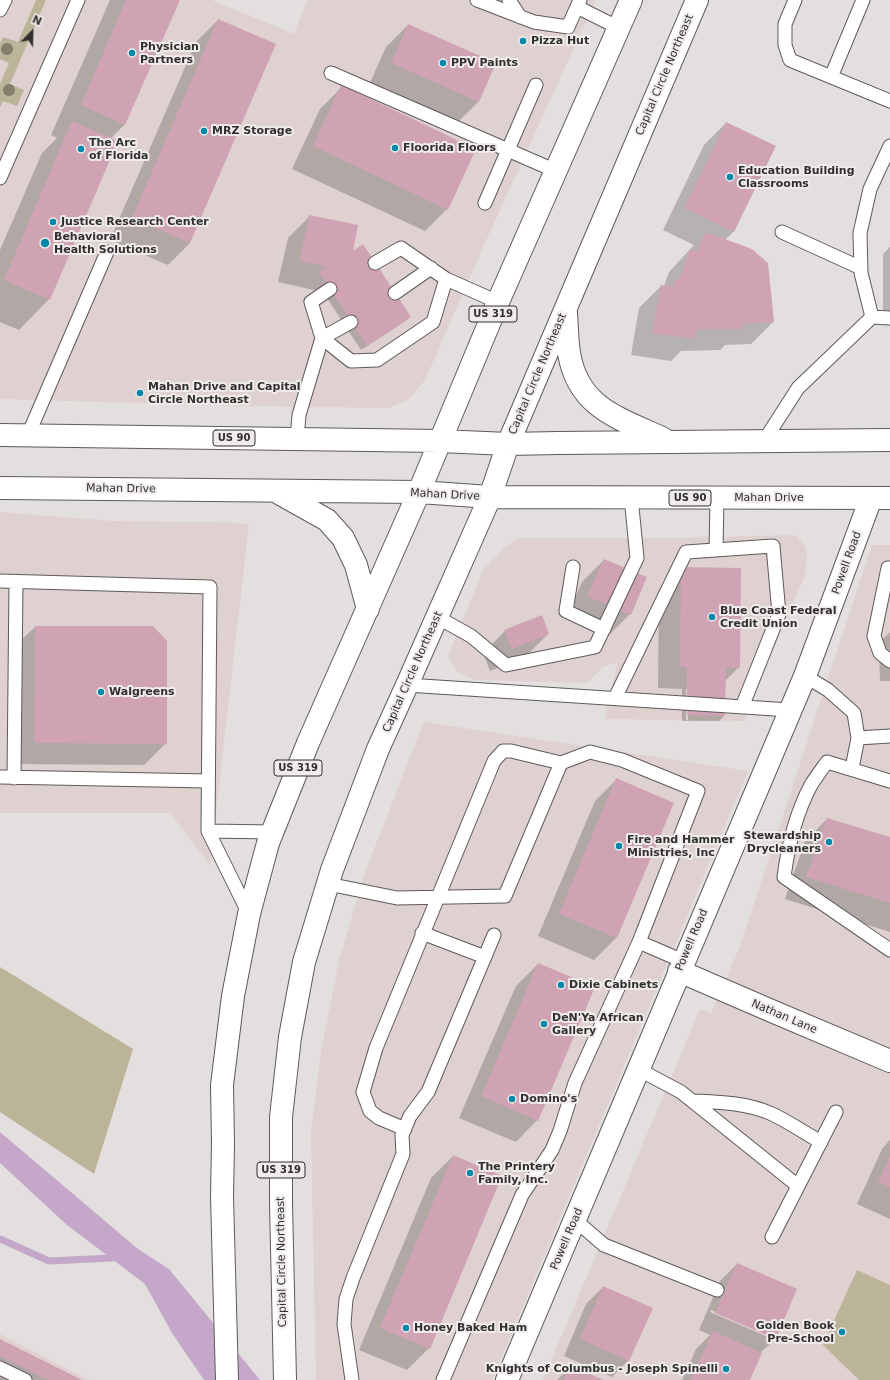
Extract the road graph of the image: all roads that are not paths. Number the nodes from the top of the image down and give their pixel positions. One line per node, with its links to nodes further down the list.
1 (5, 0): 10 (lane)
2 (78, 0): 20 (lane)
3 (477, 0): 11 (lane)
4 (509, 0): 11 (lane)
5 (631, 0): 12 (main road, US 319)
6 (697, 0): 31 (main road, Capital Circle Northeast / US 319)
7 (795, 0): 14 (lane)
8 (863, 0): 14 (lane)
9 (578, 4): 11 (lane); 12 (lane)
10 (0, 10)
11 (520, 17)
12 (619, 28): 19 (main road, US 319)
13 (331, 73): 18 (lane)
14 (831, 78): 16 (lane)
15 (536, 85): 18 (lane)
16 (890, 102)
17 (890, 146): 26 (lane)
18 (508, 150): 19 (lane); 21 (lane)
19 (556, 171): 30 (main road, US 319)
20 (0, 178)
21 (485, 203)
22 (782, 232): 26 (lane)
23 (107, 252): 37 (lane)
24 (375, 263): 25 (lane)
25 (431, 268): 27 (lane); 29 (lane)
26 (861, 268): 32 (lane)
27 (446, 279): 30 (lane); 35 (lane)
28 (330, 289): 35 (lane)
29 (395, 293)
30 (498, 302): 40 (main road, US 319)
31 (566, 308): 42 (main road); 43 (main road, Capital Circle Northeast / US 319)
32 (872, 316): 33 (lane); 41 (lane)
33 (890, 318)
34 (351, 322): 35 (lane)
35 (322, 338): 38 (lane)
36 (0, 435): 37 (main road, US 90)
37 (28, 435): 38 (main road, US 90)
38 (297, 439): 40 (main road, US 90)
39 (890, 440): 41 (main road, US 90)
40 (440, 441): 43 (main road, US 90); 46 (main road, US 319)
41 (764, 441): 42 (main road, US 90)
42 (670, 442): 43 (main road, US 90)
43 (508, 444): 47 (main road, Capital Circle Northeast / US 319)
44 (0, 488): 45 (main road, Mahan Drive / US 90)
45 (276, 491): 46 (main road, Mahan Drive / US 90); 56 (main road)
46 (419, 492): 47 (main road, Mahan Drive / US 90); 56 (main road, US 319)
47 (490, 497): 48 (main road, Mahan Drive / US 90); 57 (main road, Capital Circle Northeast / US 319)
48 (631, 497): 49 (main road, Mahan Drive / US 90); 58 (lane)
49 (717, 498): 50 (main road, Mahan Drive / US 90); 51 (lane)
50 (881, 498): 60 (main road, Powell Road)
51 (716, 550): 62 (lane); 63 (lane)
52 (573, 567): 58 (lane)
53 (889, 568): 59 (lane)
54 (0, 582): 55 (lane)
55 (16, 582): 70 (lane); 71 (lane)
56 (368, 609): 74 (main road, US 319)
57 (437, 617): 58 (lane); 61 (main road, Capital Circle Northeast / US 319)
58 (604, 629)
59 (890, 661)
60 (805, 676): 64 (main road, Powell Road); 66 (lane)
61 (408, 685): 62 (lane); 75 (main road, Capital Circle Northeast / US 319)
62 (615, 698): 63 (lane)
63 (742, 706): 64 (lane)
64 (790, 710): 83 (main road, Powell Road)
65 (890, 736): 66 (lane)
66 (858, 738): 68 (lane)
67 (561, 763): 76 (lane); 76 (lane); 80 (lane)
68 (852, 768): 72 (lane); 81 (lane)
69 (0, 778): 70 (lane)
70 (14, 778): 71 (lane)
71 (208, 781): 73 (lane)
72 (890, 781)
73 (208, 830): 74 (lane); 77 (lane)
74 (273, 832): 77 (main road, US 319)
75 (328, 884): 76 (lane); 97 (main road, Capital Circle Northeast / US 319)
76 (436, 898): 78 (lane)
77 (248, 914): 96 (main road, US 319)
78 (422, 933): 82 (lane); 88 (lane)
79 (494, 935): 82 (lane)
80 (639, 942): 83 (lane); 99 (lane)
81 (890, 950)
82 (485, 957): 88 (lane)
83 (681, 966): 84 (main road, Nathan Lane); 85 (main road, Powell Road)
84 (890, 1061)
85 (638, 1069): 86 (lane); 91 (main road, Powell Road)
86 (693, 1101): 89 (lane); 90 (lane)
87 (836, 1112): 89 (lane)
88 (405, 1129): 98 (lane)
89 (821, 1142): 90 (lane)
90 (798, 1186): 92 (lane)
91 (574, 1220): 93 (lane); 100 (main road, Powell Road)
92 (772, 1237)
93 (717, 1290)
94 (0, 1368): 95 (lane)
95 (25, 1380)
96 (227, 1380)
97 (285, 1380)
98 (352, 1380)
99 (442, 1380)
100 (507, 1380)

